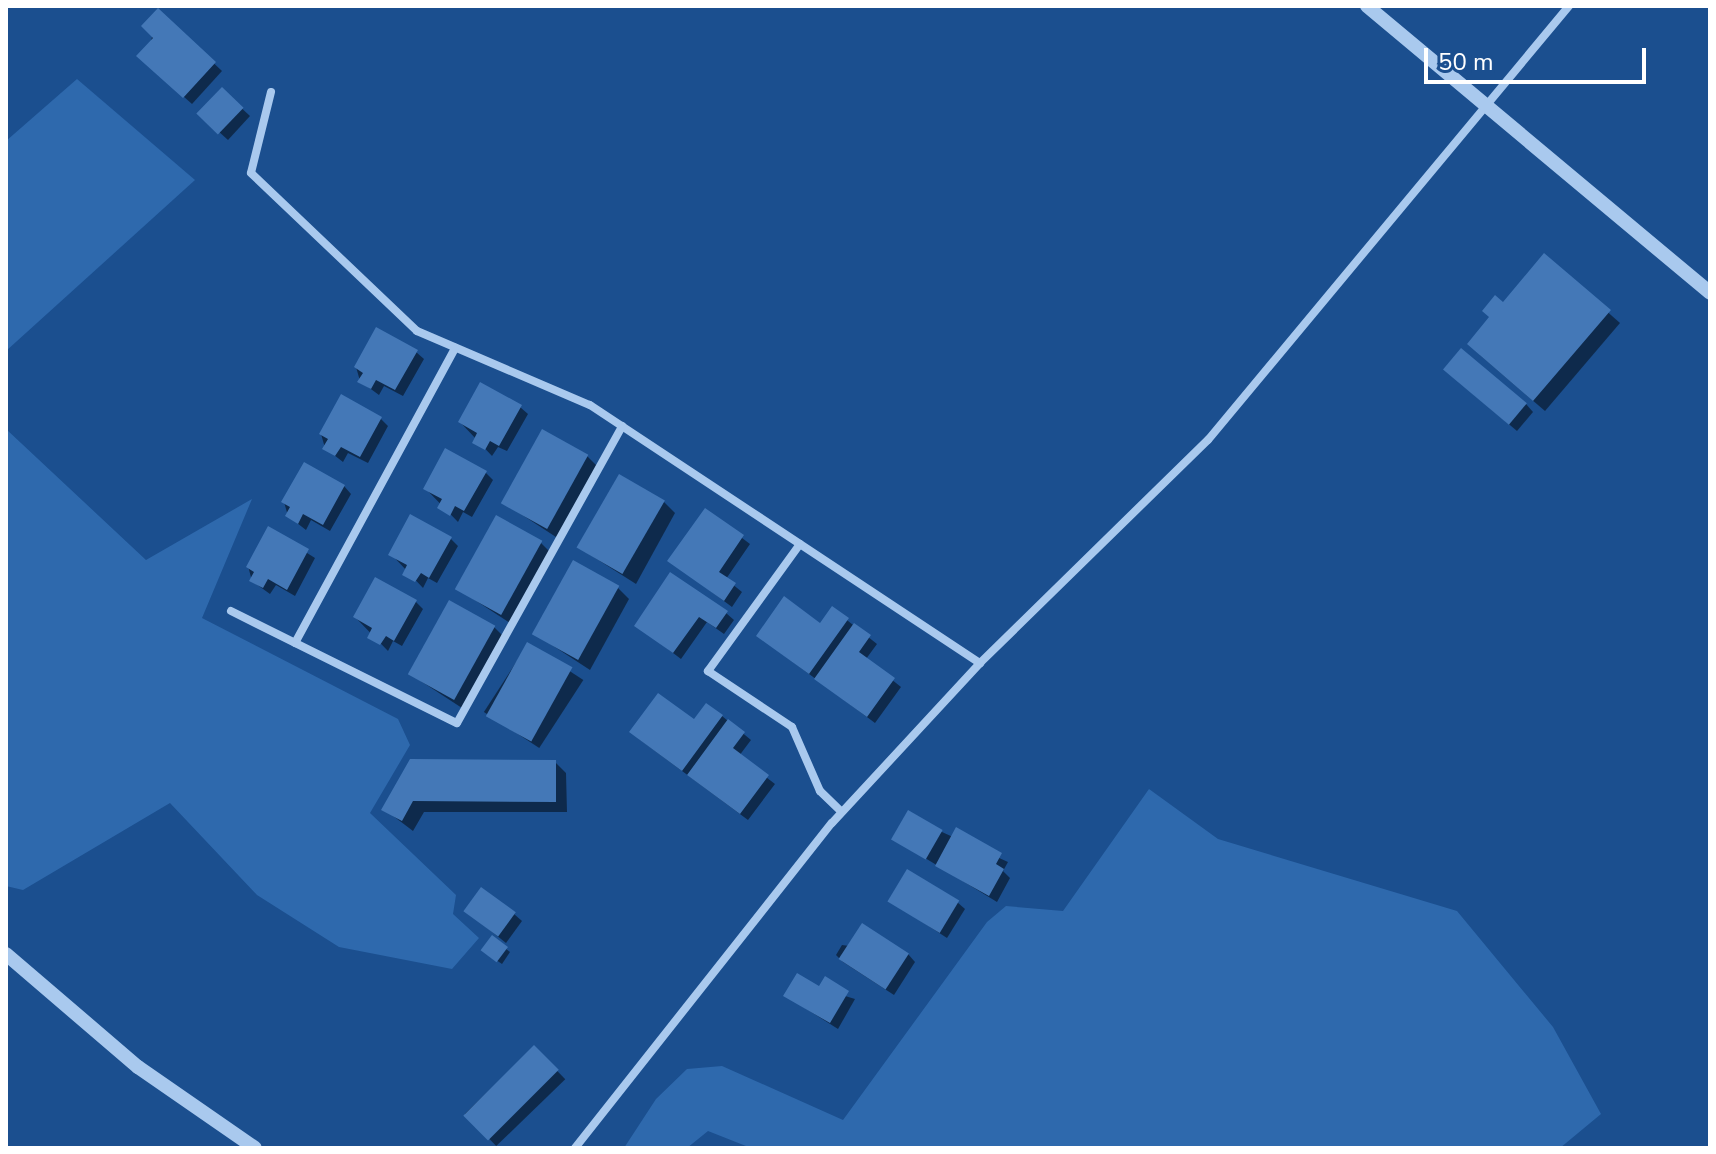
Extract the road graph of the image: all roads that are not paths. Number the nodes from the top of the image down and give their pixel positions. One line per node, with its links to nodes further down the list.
1 (1367, 6): 4 (street)
2 (1569, 6): 4 (street)
3 (271, 92): 6 (street)
4 (1487, 107): 5 (street); 11 (street)
5 (1710, 293)
6 (455, 348): 7 (street); 10 (street)
7 (622, 426): 8 (street); 10 (street)
8 (800, 544): 11 (street); 12 (street)
9 (231, 611): 10 (street)
10 (295, 643)
11 (980, 663): 12 (street)
12 (842, 812): 15 (street)
13 (6, 954): 14 (street)
14 (255, 1148)
15 (575, 1148)

